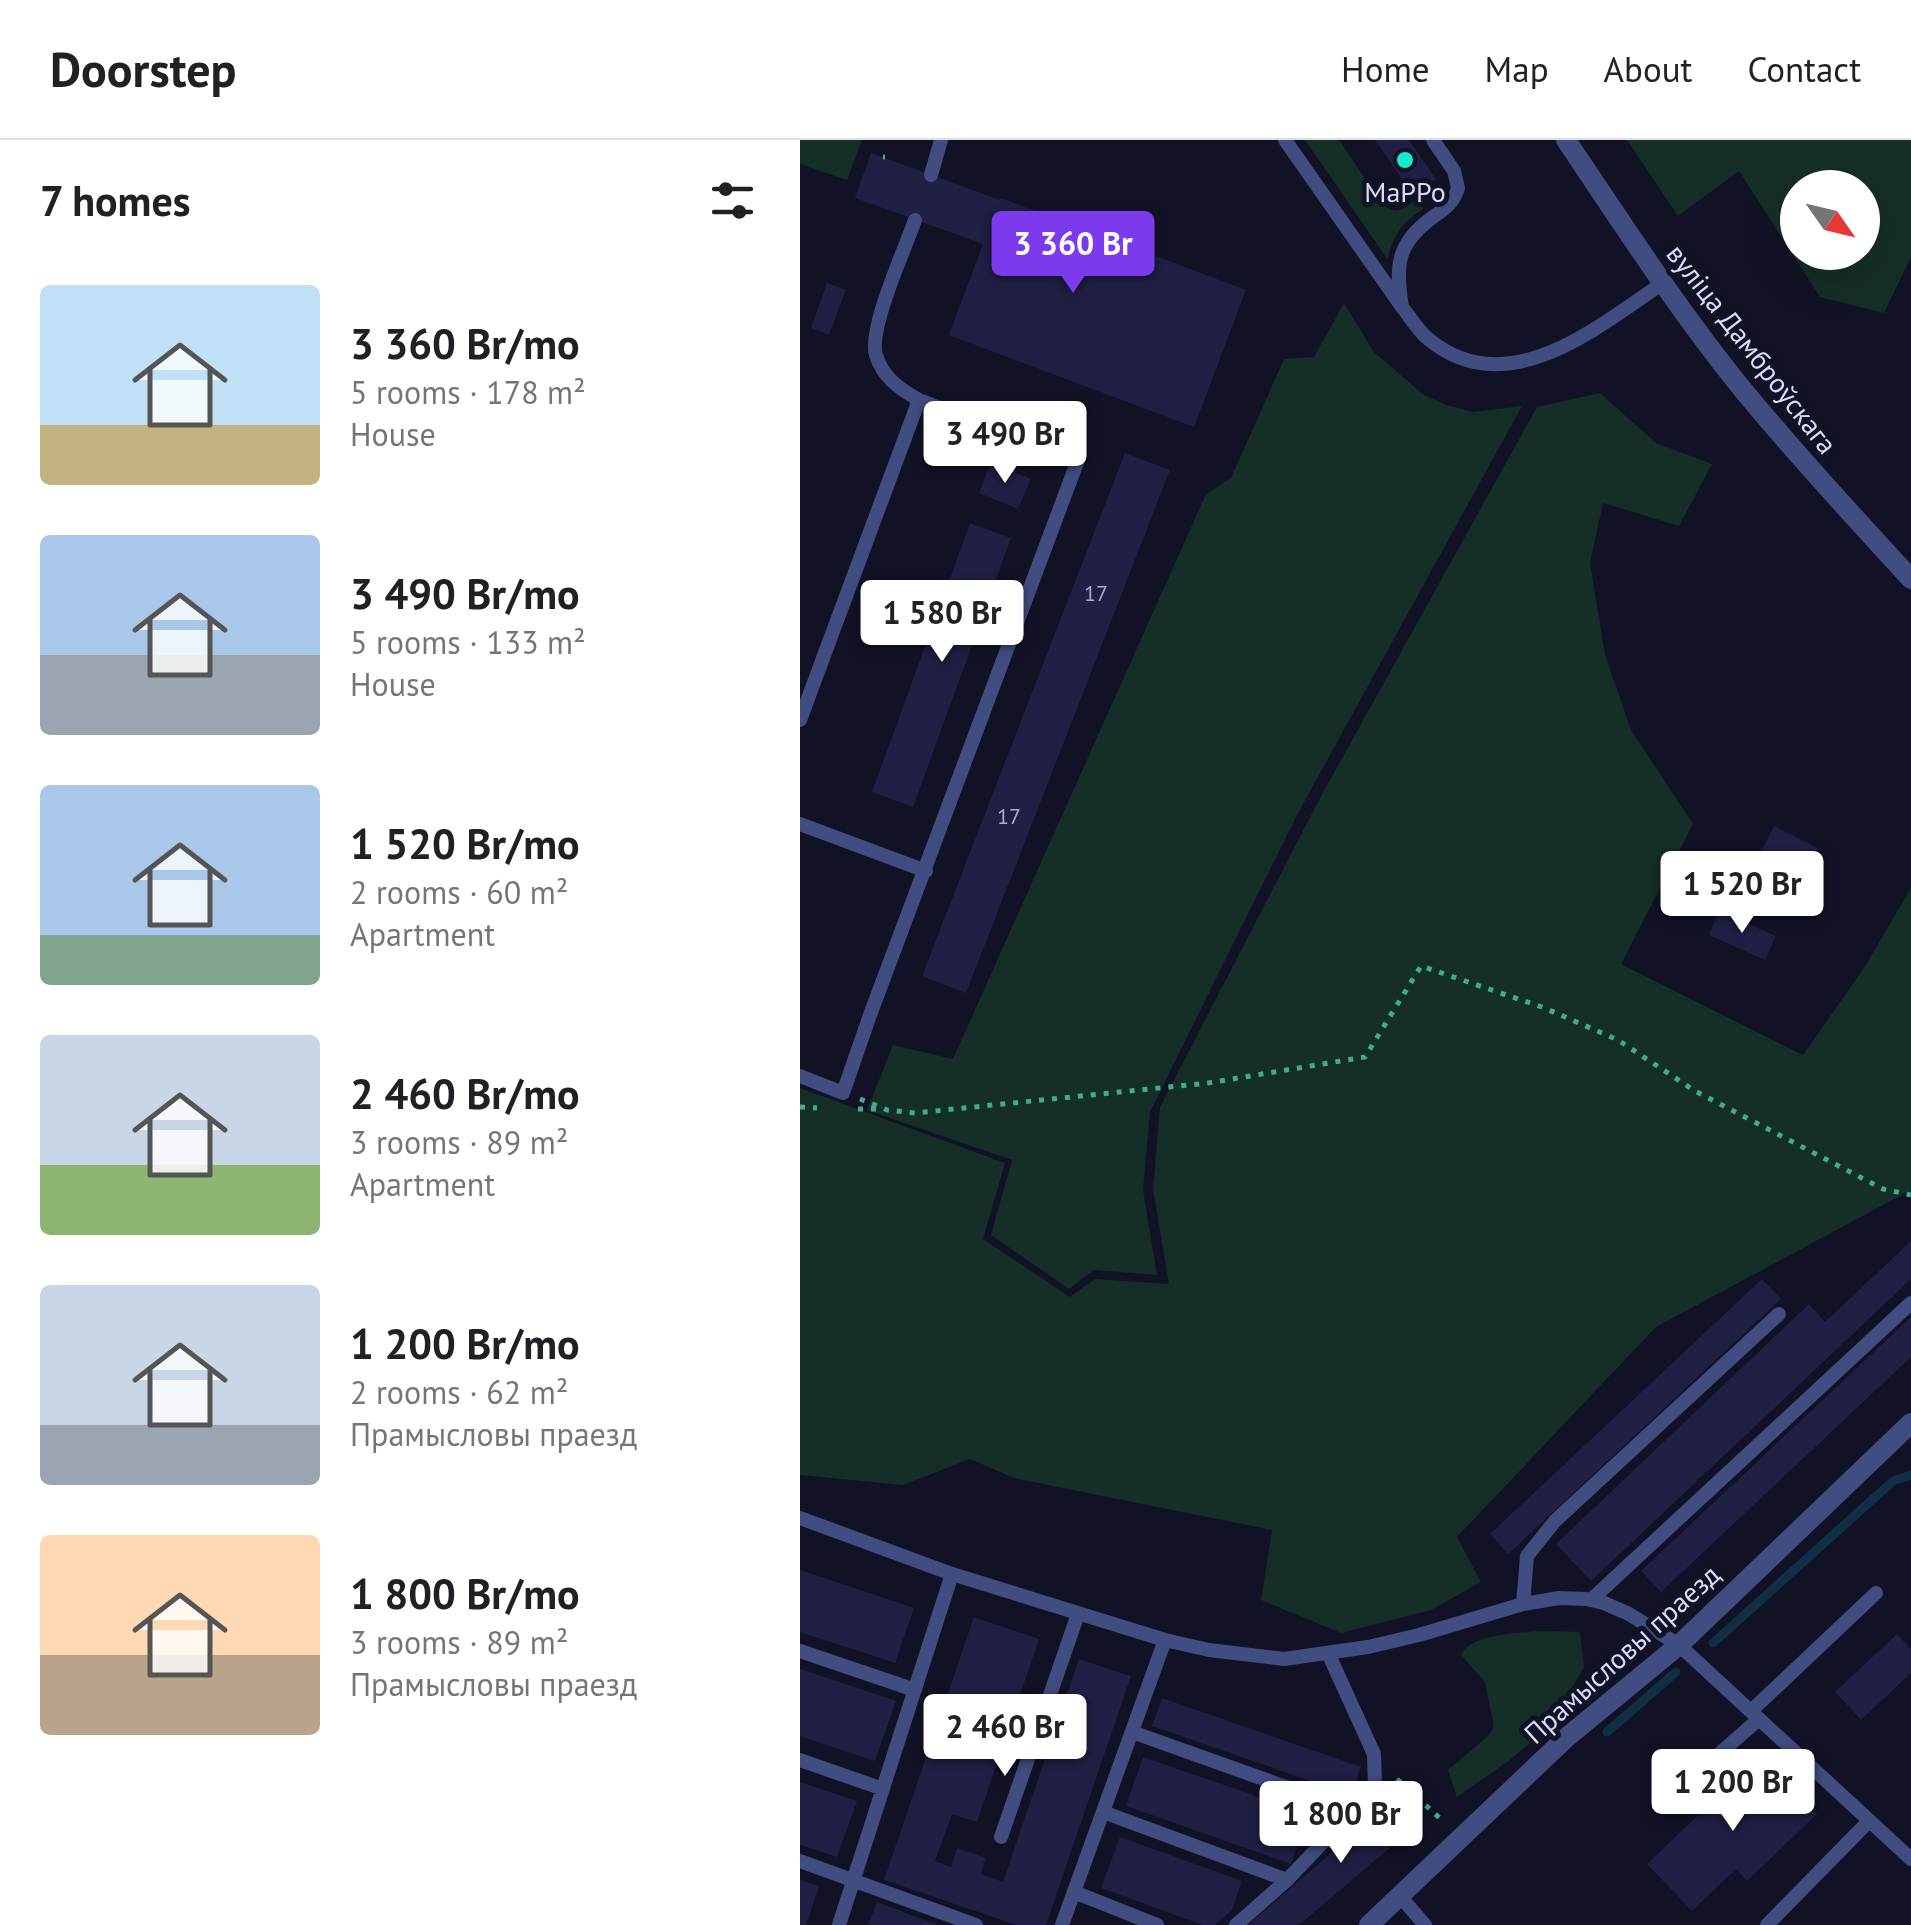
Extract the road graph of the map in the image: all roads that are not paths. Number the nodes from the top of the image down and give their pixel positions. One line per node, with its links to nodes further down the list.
1 (941, 140): 5 (lane)
2 (1285, 140): 8 (lane)
3 (1433, 140): 8 (lane)
4 (1566, 140): 7 (street, вуліца Дамброўскага)
5 (932, 175)
6 (915, 220): 9 (lane)
7 (1663, 284): 8 (lane); 10 (street, вуліца Дамброўскага)
8 (1402, 306)
9 (919, 400): 11 (lane); 13 (lane)
10 (1911, 579)
11 (800, 720)
12 (800, 824): 13 (lane)
13 (926, 871): 14 (lane)
14 (800, 1076)
15 (1911, 1303): 21 (lane)
16 (1779, 1314): 22 (lane)
17 (1911, 1423): 25 (street, Прамысловы праезд)
18 (800, 1518): 19 (lane)
19 (952, 1574): 23 (lane); 28 (lane)
20 (1876, 1592): 29 (lane)
21 (1592, 1600): 22 (lane); 25 (lane)
22 (1523, 1604): 27 (lane)
23 (1078, 1614): 24 (lane); 37 (lane)
24 (1165, 1640): 27 (lane); 30 (lane)
25 (1679, 1644): 29 (lane); 43 (street, Прамысловы праезд)
26 (800, 1651): 28 (lane)
27 (1328, 1653): 34 (lane)
28 (915, 1690): 32 (lane)
29 (1755, 1715): 33 (lane); 36 (lane)
30 (1132, 1732): 34 (lane); 35 (lane)
31 (800, 1760): 32 (lane)
32 (883, 1789): 40 (lane)
33 (1663, 1803)
34 (1353, 1810): 41 (lane)
35 (1103, 1812): 41 (lane); 42 (lane)
36 (1869, 1820): 38 (lane); 51 (lane)
37 (1000, 1838)
38 (1911, 1859)
39 (800, 1862): 40 (lane)
40 (854, 1879): 44 (lane); 45 (lane)
41 (1288, 1880): 48 (lane)
42 (1074, 1892): 46 (lane); 47 (lane)
43 (1400, 1896): 49 (street, Прамысловы праезд); 50 (lane)
44 (839, 1925)
45 (976, 1925)
46 (1062, 1925)
47 (1157, 1925)
48 (1236, 1925)
49 (1369, 1925)
50 (1426, 1925)
51 (1767, 1925)

